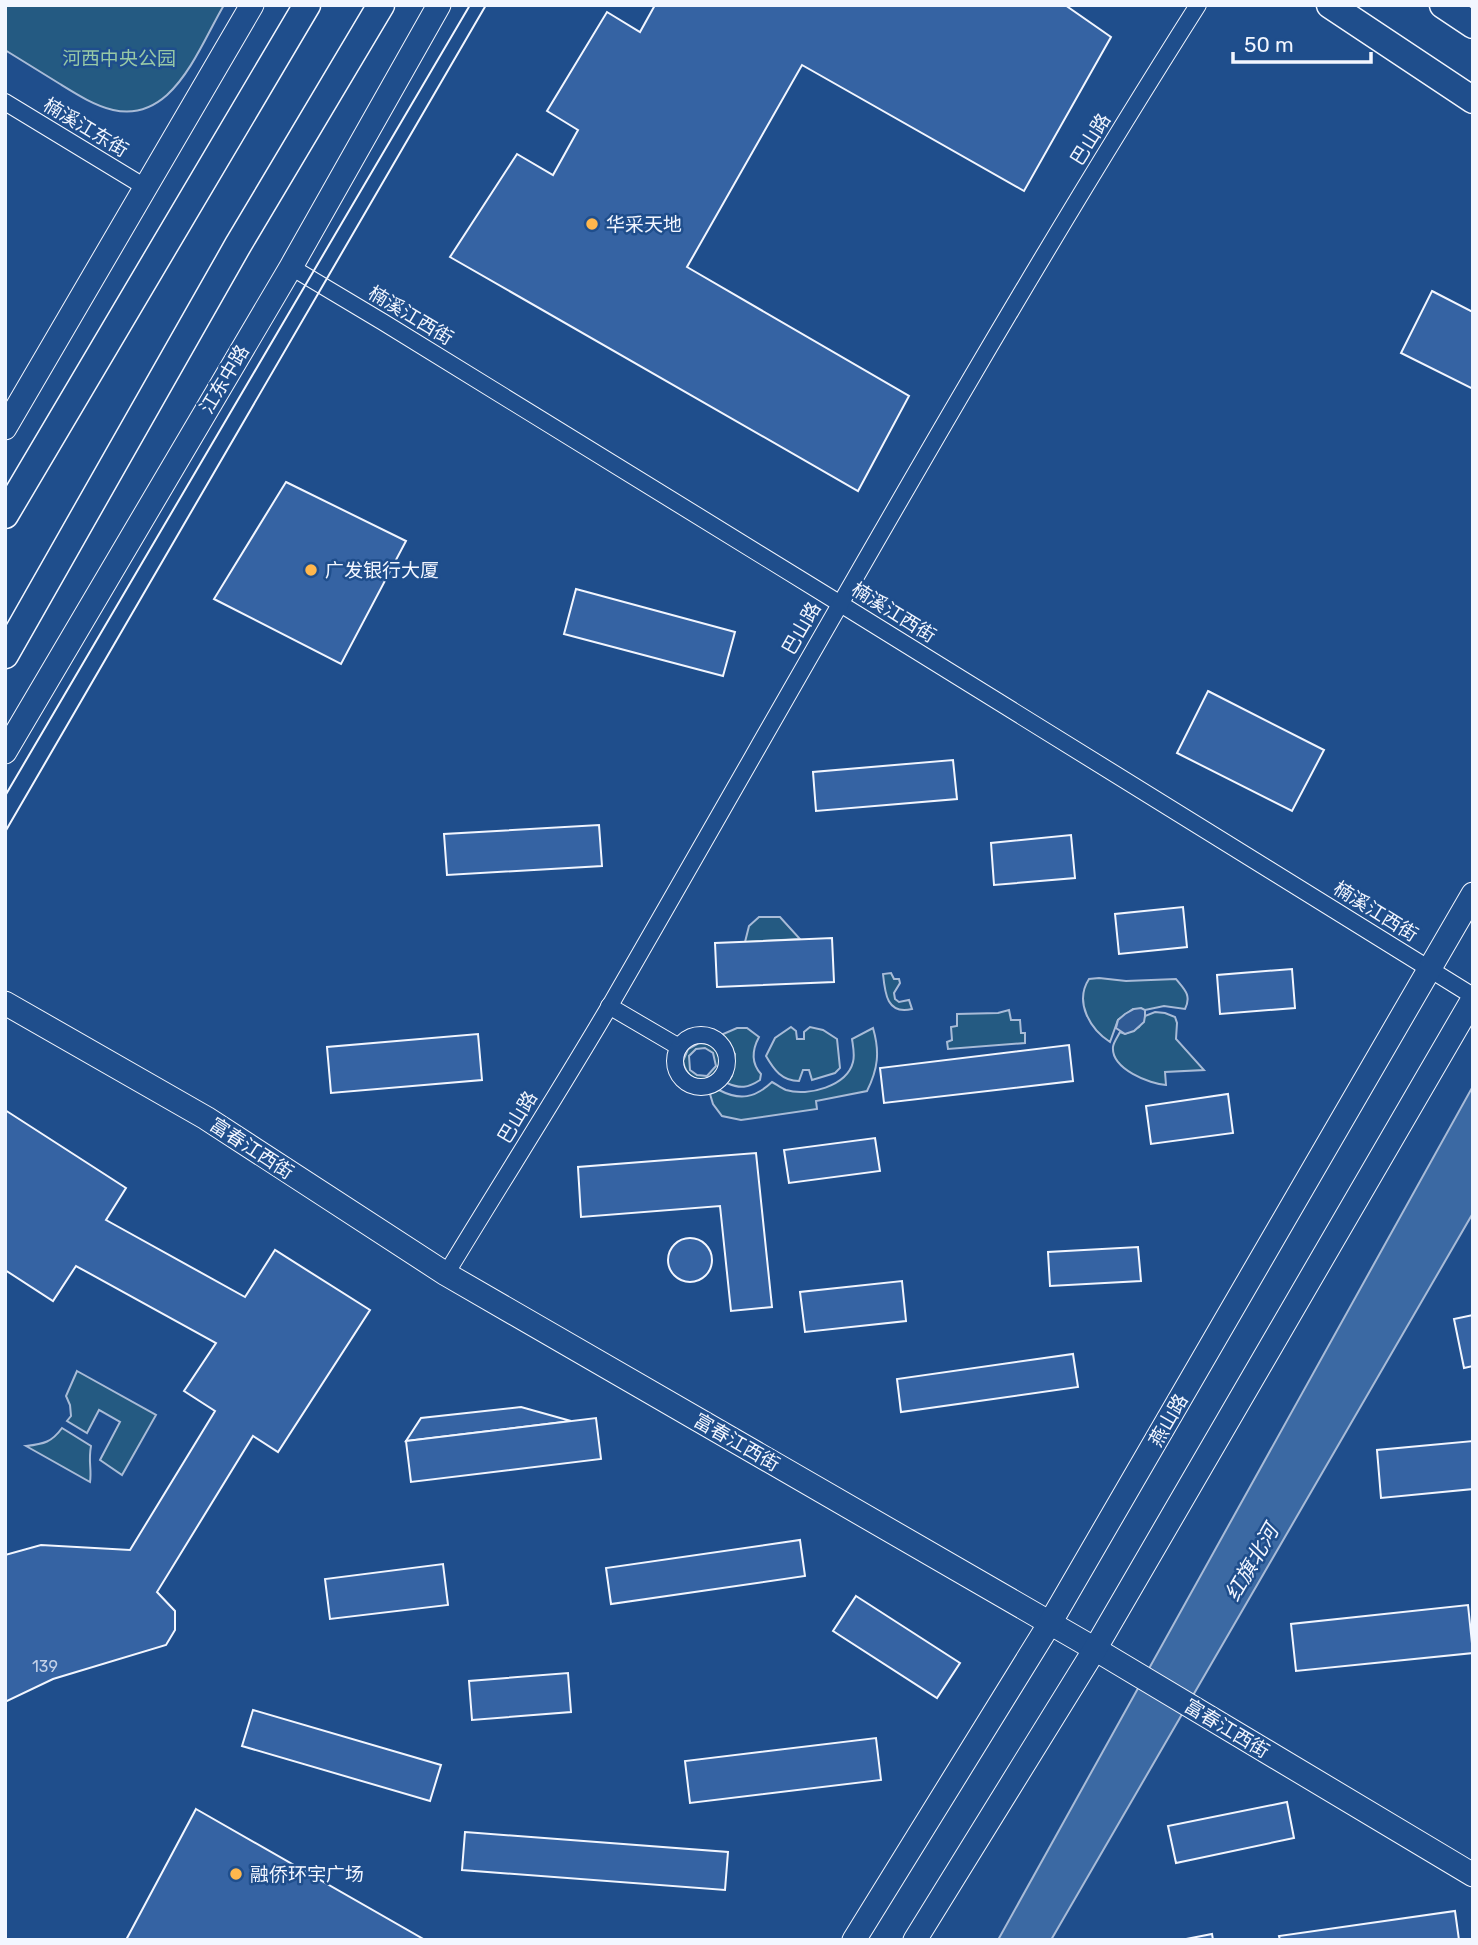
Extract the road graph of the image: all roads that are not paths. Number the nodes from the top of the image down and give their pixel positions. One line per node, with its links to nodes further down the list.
1 (252, 5): 11 (street)
2 (307, 5): 14 (main road)
3 (381, 5): 16 (main road)
4 (439, 5): 12 (street, 江东中路)
5 (1198, 5): 15 (street, 巴山路)
6 (1331, 5): 9 (main road)
7 (1443, 5): 8 (main road)
8 (1473, 25)
9 (1473, 100)
10 (5, 102): 11 (street, 楠溪江东街)
11 (145, 187): 13 (street)
12 (290, 267): 15 (street, 楠溪江西街); 17 (street, 江东中路)
13 (5, 428)
14 (5, 515)
15 (839, 603): 19 (street, 楠溪江西街); 22 (street, 巴山路)
16 (5, 655)
17 (5, 752)
18 (1473, 894): 19 (street, 燕山路)
19 (1430, 970): 20 (street, 楠溪江西街); 25 (street, 燕山路)
20 (1473, 998): 26 (street)
21 (5, 1003): 24 (street, 富春江西街)
22 (609, 1006): 23 (street); 24 (street, 巴山路)
23 (678, 1047)
24 (446, 1274): 25 (street, 富春江西街)
25 (1050, 1623): 26 (street, 富春江西街); 28 (street, 燕山路)
26 (1095, 1649): 27 (street, 富春江西街); 29 (street)
27 (1473, 1875)
28 (854, 1940)
29 (915, 1940)

